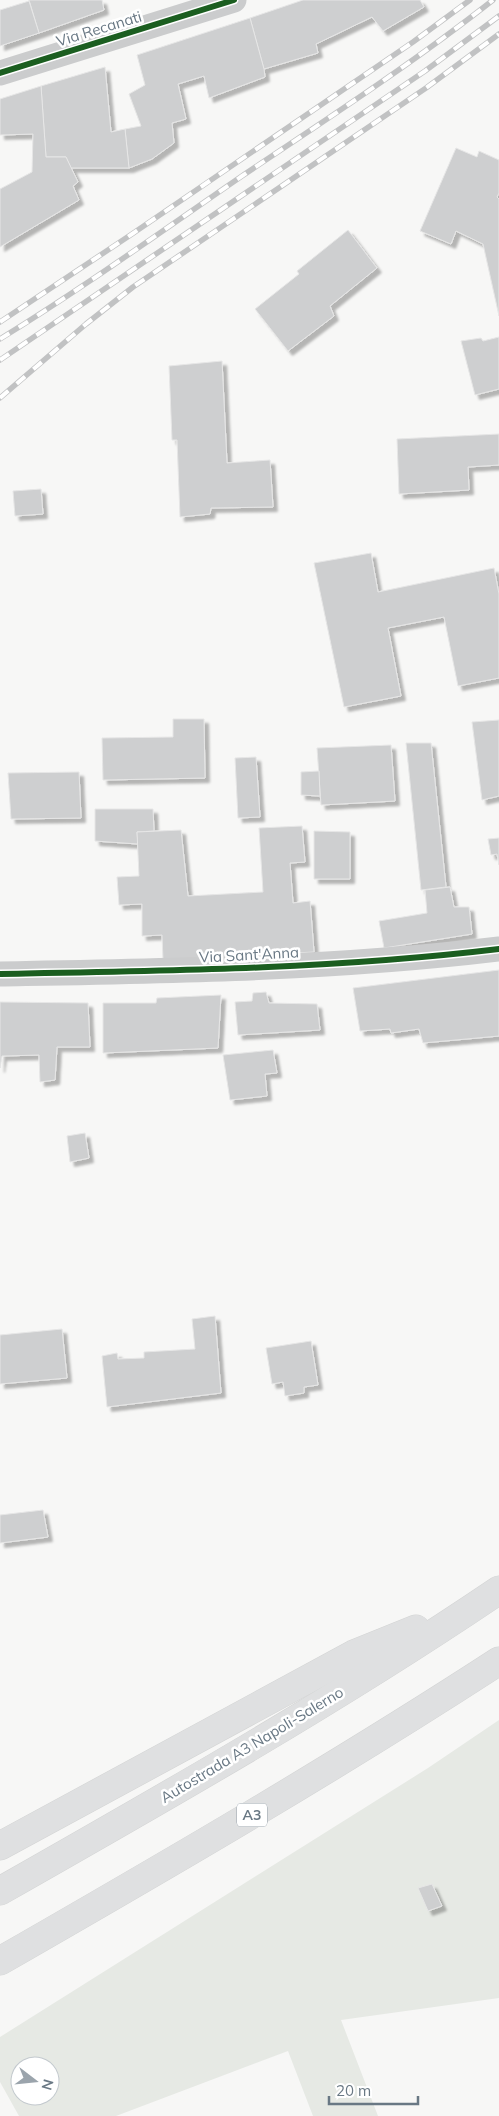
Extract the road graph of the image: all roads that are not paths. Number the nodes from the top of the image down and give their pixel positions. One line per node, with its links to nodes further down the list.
1 (234, 0): 2 (street, Via Recanati)
2 (0, 73)
3 (499, 949): 4 (street, Via Sant'Anna)
4 (0, 974)
5 (489, 1596): 7 (highway); 8 (highway, Autostrada A3 Napoli-Salerno)
6 (499, 1661): 9 (highway, A3)
7 (0, 1846)
8 (0, 1891)
9 (0, 1960)

